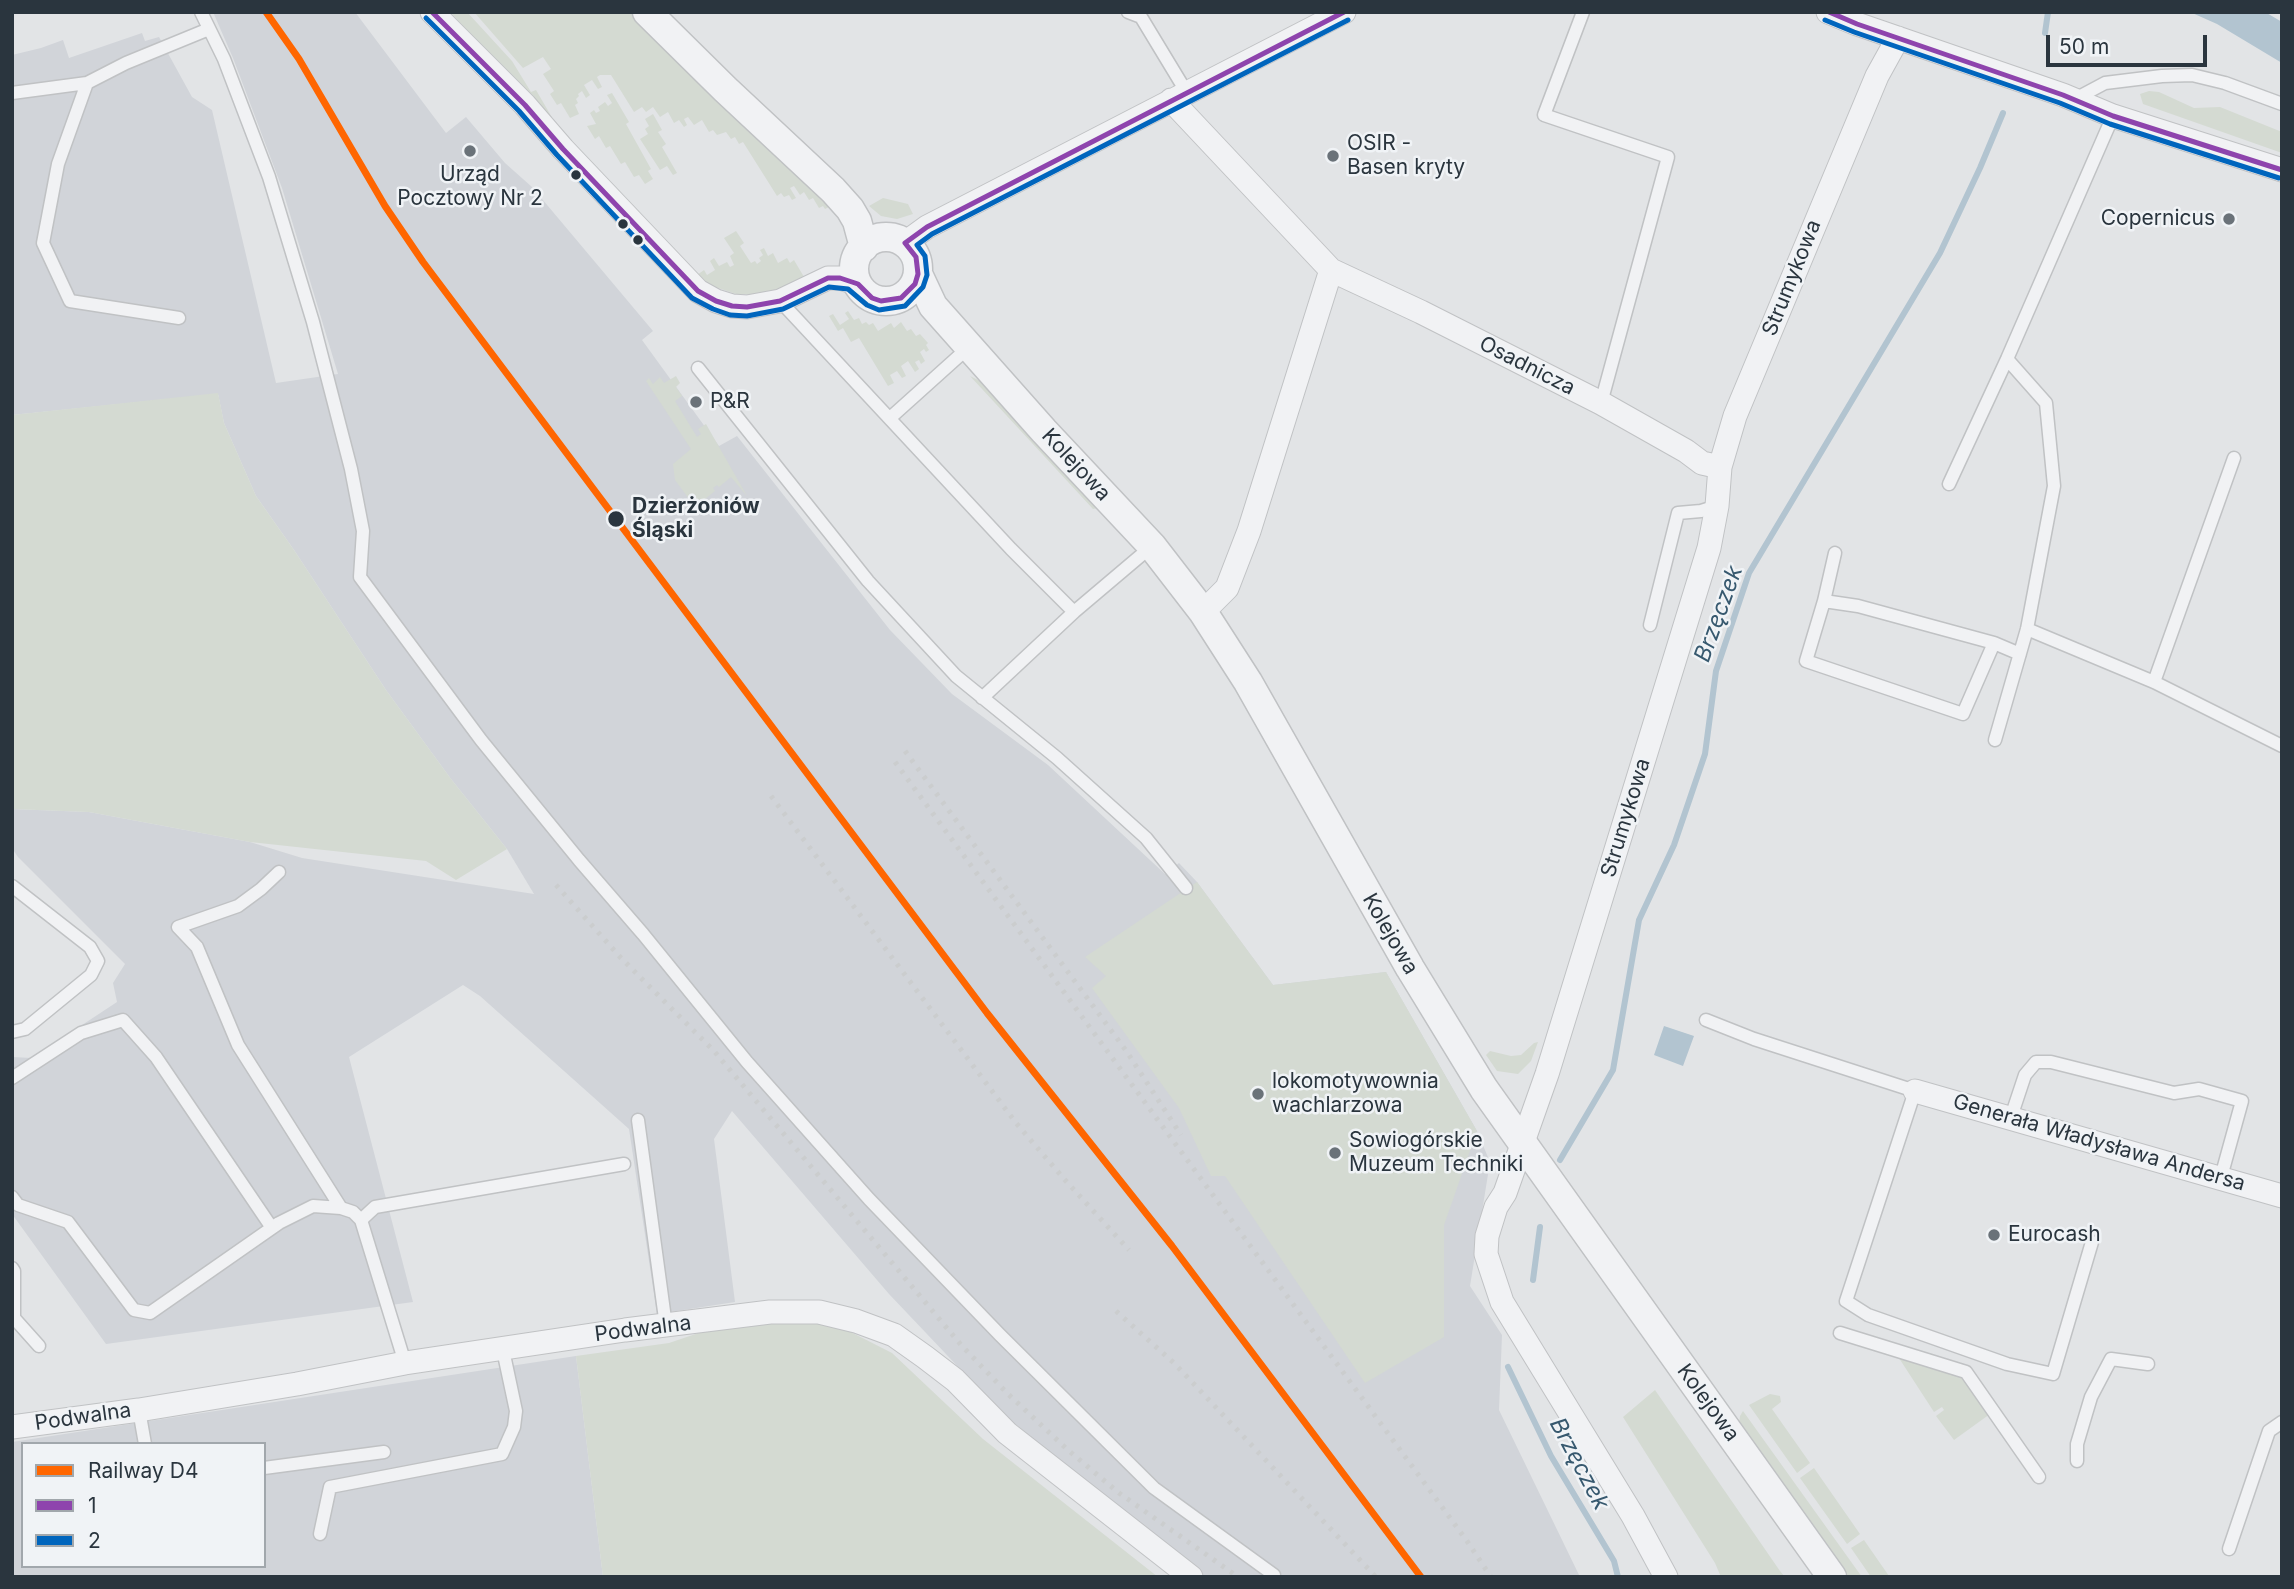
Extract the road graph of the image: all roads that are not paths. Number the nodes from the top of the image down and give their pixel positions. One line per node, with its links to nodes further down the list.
1 (201, 12): 8 (lane)
2 (432, 12): 21 (street)
3 (647, 12): 17 (street)
4 (1128, 12): 12 (lane)
5 (1344, 12): 12 (street)
6 (1583, 12): 26 (lane)
7 (1828, 12): 9 (street)
8 (209, 29): 10 (lane); 81 (lane)
9 (1898, 38): 13 (street); 29 (street, Strumykowa)
10 (87, 83): 11 (lane); 22 (lane)
11 (12, 93)
12 (1179, 97): 17 (street); 18 (street, Osadnicza)
13 (2075, 99): 14 (lane); 15 (street)
14 (2282, 104)
15 (2113, 116): 16 (street); 24 (lane)
16 (2282, 170)
17 (876, 237): 19 (street); 20 (street)
18 (1331, 270): 26 (street, Osadnicza); 36 (street)
19 (913, 283): 20 (street); 23 (street, Kolejowa)
20 (858, 284): 21 (street)
21 (780, 301): 27 (lane)
22 (179, 318)
23 (969, 347): 27 (lane); 32 (street, Kolejowa)
24 (2007, 359): 30 (lane); 38 (lane)
25 (698, 368): 42 (lane)
26 (1601, 403): 29 (street, Osadnicza)
27 (890, 418): 35 (lane)
28 (2234, 458): 41 (lane)
29 (1720, 467): 31 (street, Strumykowa)
30 (1950, 484)
31 (1717, 506): 37 (lane); 54 (street, Strumykowa)
32 (1152, 546): 35 (lane); 36 (street, Kolejowa)
33 (1835, 553): 34 (lane)
34 (1824, 601): 39 (lane); 39 (lane)
35 (1074, 612): 42 (lane)
36 (1203, 612): 54 (street, Kolejowa)
37 (1650, 625)
38 (2027, 629): 40 (lane); 41 (lane)
39 (1994, 643): 40 (lane)
40 (2020, 654): 43 (lane)
41 (2154, 682): 44 (lane)
42 (982, 698): 47 (lane)
43 (1995, 740)
44 (2282, 746)
45 (279, 872): 59 (lane)
46 (12, 886): 49 (lane)
47 (1186, 888)
48 (1706, 1020): 51 (lane)
49 (12, 1032)
50 (12, 1079): 61 (lane)
51 (1916, 1091): 52 (street, Generała Władysława Andersa); 62 (lane)
52 (2011, 1117): 56 (street, Generała Władysława Andersa); 56 (lane)
53 (638, 1120): 65 (lane)
54 (1522, 1144): 83 (street, Strumykowa); 84 (street, Kolejowa)
55 (624, 1164): 60 (lane)
56 (2221, 1177): 57 (street, Generała Władysława Andersa)
57 (2282, 1196)
58 (12, 1197): 61 (lane)
59 (341, 1208): 60 (lane); 61 (lane)
60 (361, 1220): 69 (lane)
61 (272, 1228)
62 (2092, 1242)
63 (12, 1268): 64 (lane)
64 (13, 1318): 67 (lane)
65 (666, 1326): 68 (street, Podwalna); 82 (street, Podwalna)
66 (1840, 1333): 78 (lane)
67 (39, 1346)
68 (503, 1350): 69 (street, Podwalna); 79 (lane)
69 (405, 1363): 71 (street, Podwalna)
70 (2148, 1364): 76 (lane)
71 (139, 1410): 73 (street, Podwalna); 74 (lane)
72 (2282, 1422): 80 (lane)
73 (12, 1427)
74 (145, 1442)
75 (384, 1452): 77 (lane)
76 (2077, 1461)
77 (266, 1468)
78 (2039, 1477)
79 (320, 1534)
80 (2228, 1549)
81 (1274, 1575)
82 (1191, 1577)
83 (1666, 1577)
84 (1832, 1577)

